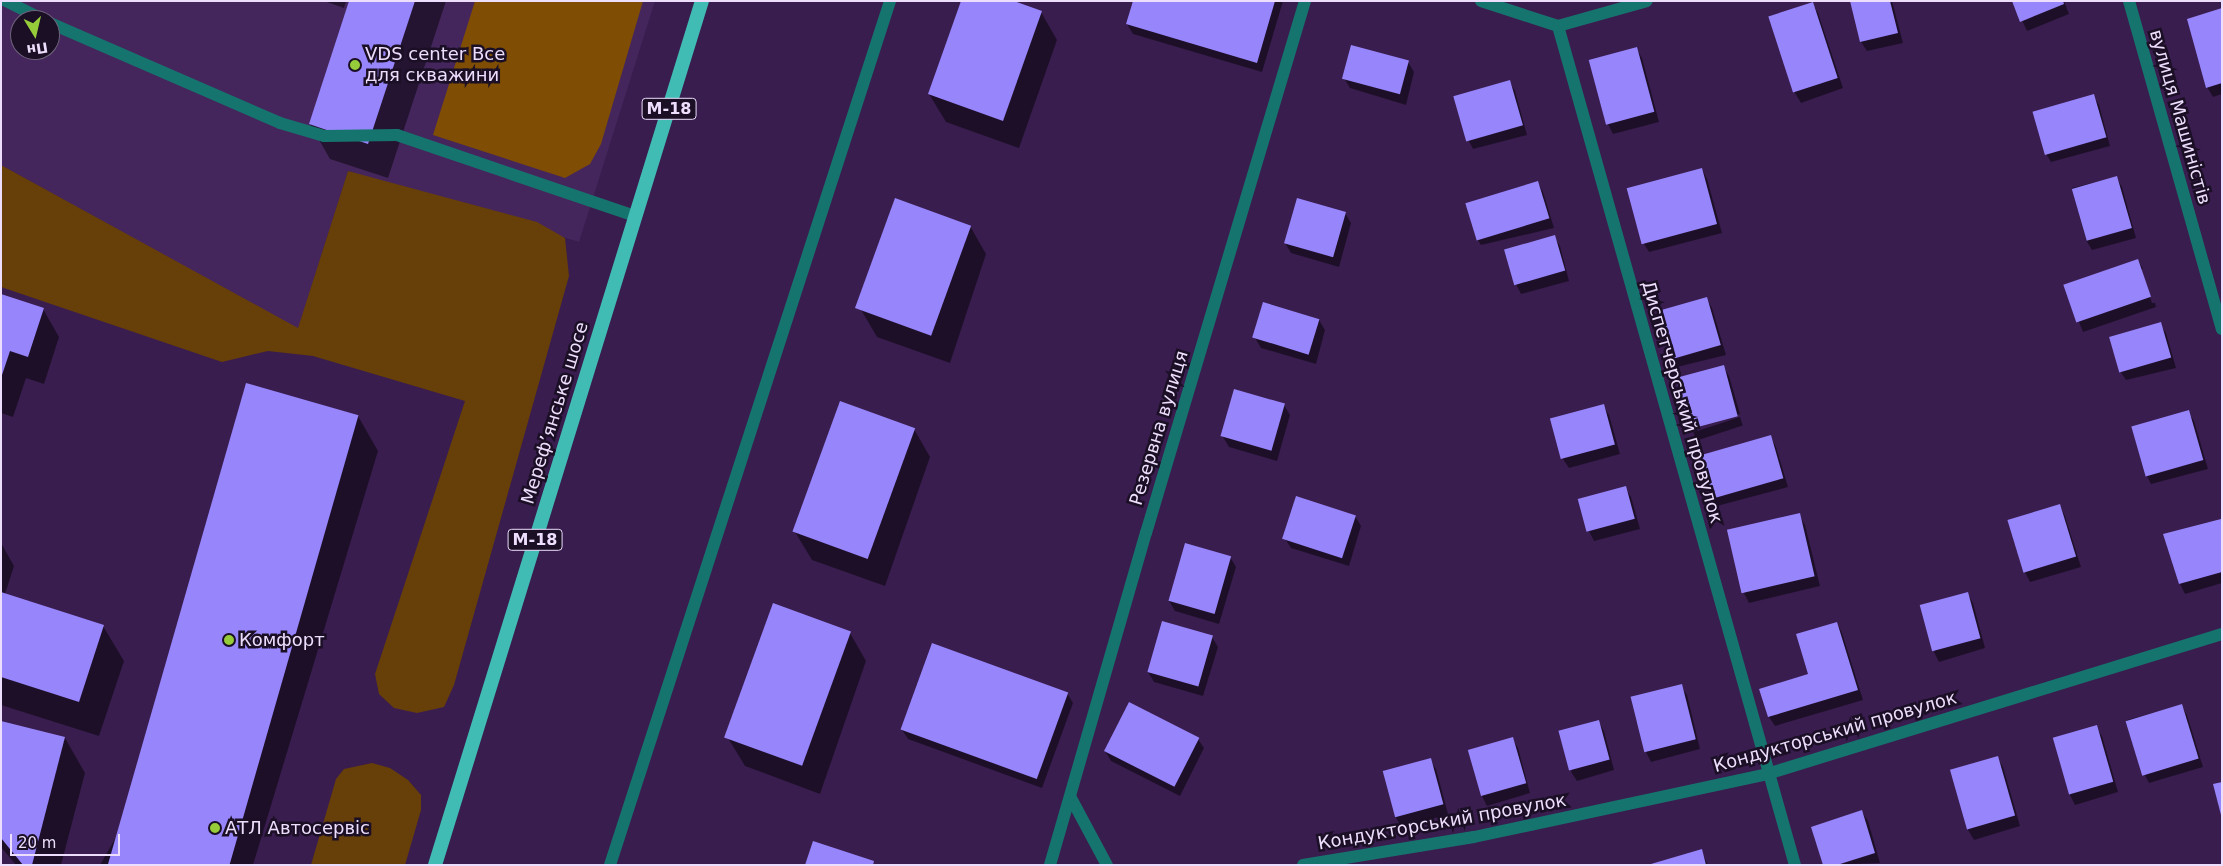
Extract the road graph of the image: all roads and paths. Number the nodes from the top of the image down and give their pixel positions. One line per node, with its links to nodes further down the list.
1 (6, 1): 8 (street)
2 (702, 1): 11 (highway, Мереф’янське шосе / М-18)
3 (890, 1): 17 (street)
4 (1305, 1): 15 (street, Резервна вулиця)
5 (1481, 1): 9 (street)
6 (1648, 1): 9 (street)
7 (2129, 1): 12 (street, вулиця Машиністів)
8 (24, 10)
9 (1558, 26): 14 (street, Диспетчерський провулок)
10 (60, 27): 11 (street)
11 (635, 216): 16 (highway, Мереф’янське шосе / М-18)
12 (2222, 329)
13 (2222, 634): 14 (street, Кондукторський провулок)
14 (1767, 774): 20 (street, Кондукторський провулок); 21 (street, Диспетчерський провулок)
15 (1071, 798): 18 (street, Резервна вулиця); 19 (street)
16 (435, 865)
17 (610, 865)
18 (1050, 865)
19 (1107, 865)
20 (1303, 865)
21 (1795, 865)

